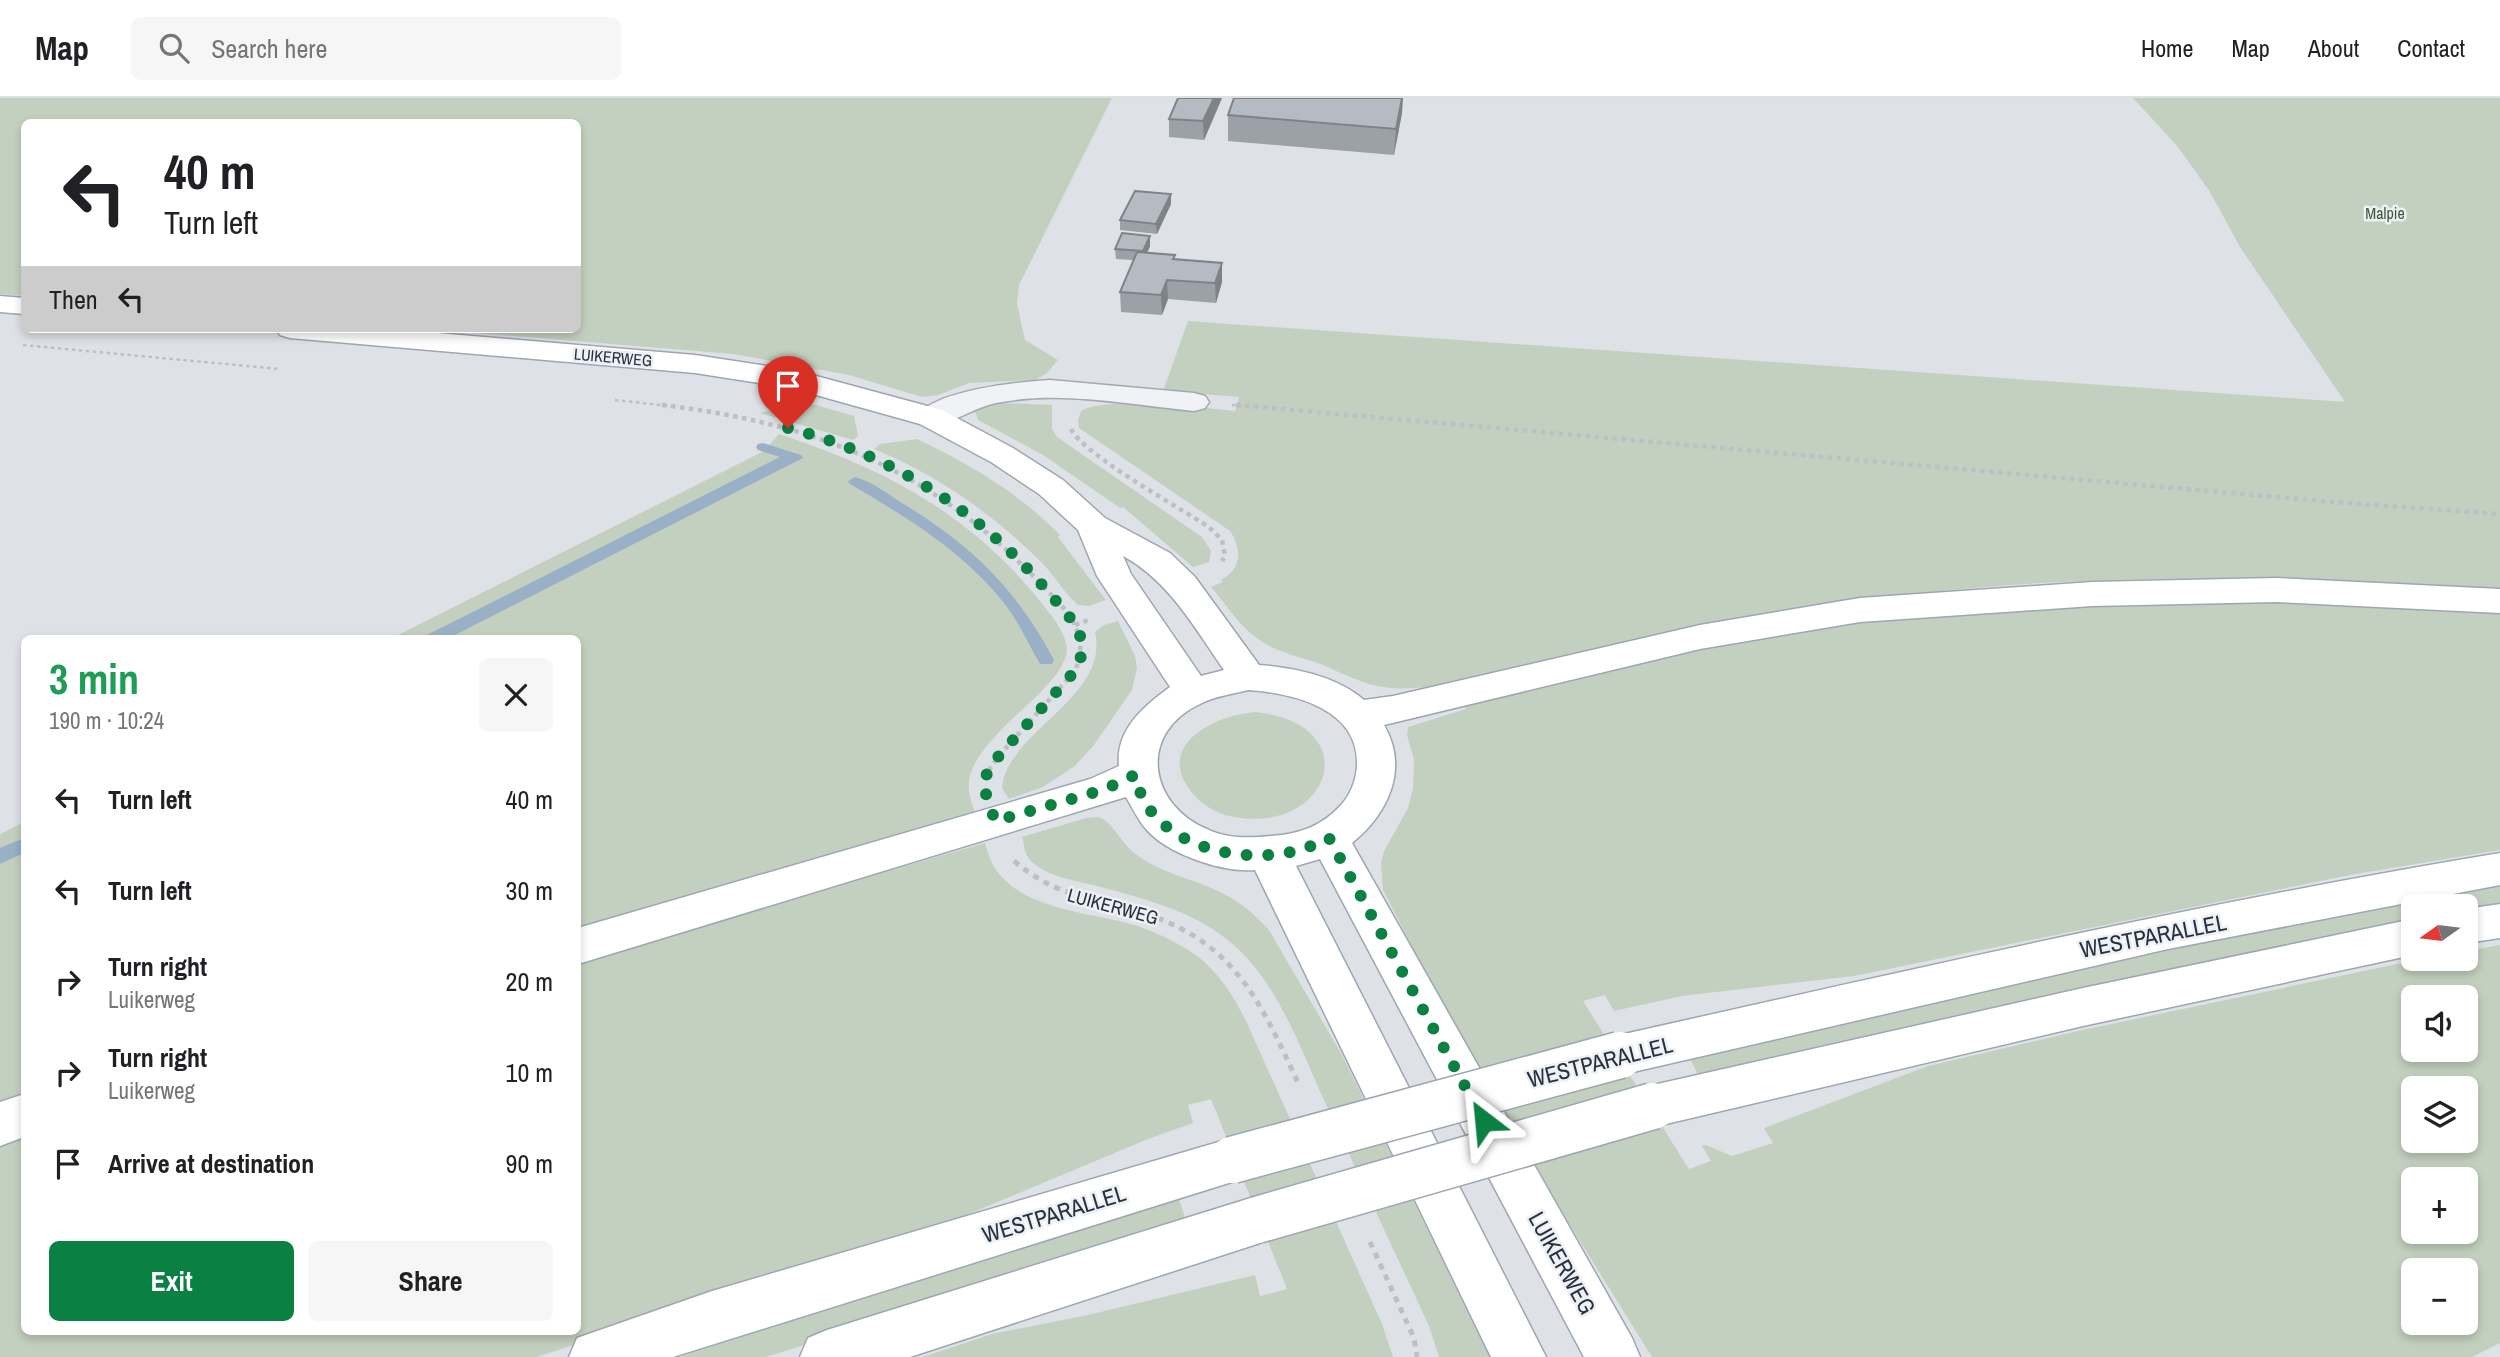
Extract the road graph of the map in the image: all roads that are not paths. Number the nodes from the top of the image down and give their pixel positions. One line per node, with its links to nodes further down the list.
1 (0, 304): 2 (main road)
2 (21, 306)
3 (337, 333): 5 (main road, LUIKERWEG)
4 (1194, 402): 5 (street)
5 (931, 417): 6 (main road, LUIKERWEG)
6 (1093, 525): 8 (main road, LUIKERWEG); 9 (main road, LUIKERWEG)
7 (2500, 601): 10 (main road)
8 (1248, 677): 9 (main road); 10 (main road)
9 (1191, 690): 11 (main road)
10 (1356, 715): 12 (main road)
11 (1135, 775): 13 (main road); 18 (main road)
12 (1329, 838): 13 (main road); 24 (main road, LUIKERWEG)
13 (1269, 855): 23 (main road)
14 (2500, 869): 21 (main road, WESTPARALLEL, bridge)
15 (2500, 921): 16 (main road)
16 (2478, 924)
17 (2401, 939): 22 (main road, bridge)
18 (581, 945)
19 (21, 1117): 20 (main road)
20 (0, 1124)
21 (596, 1357)
22 (827, 1357)
23 (1519, 1357)
24 (1613, 1357)

